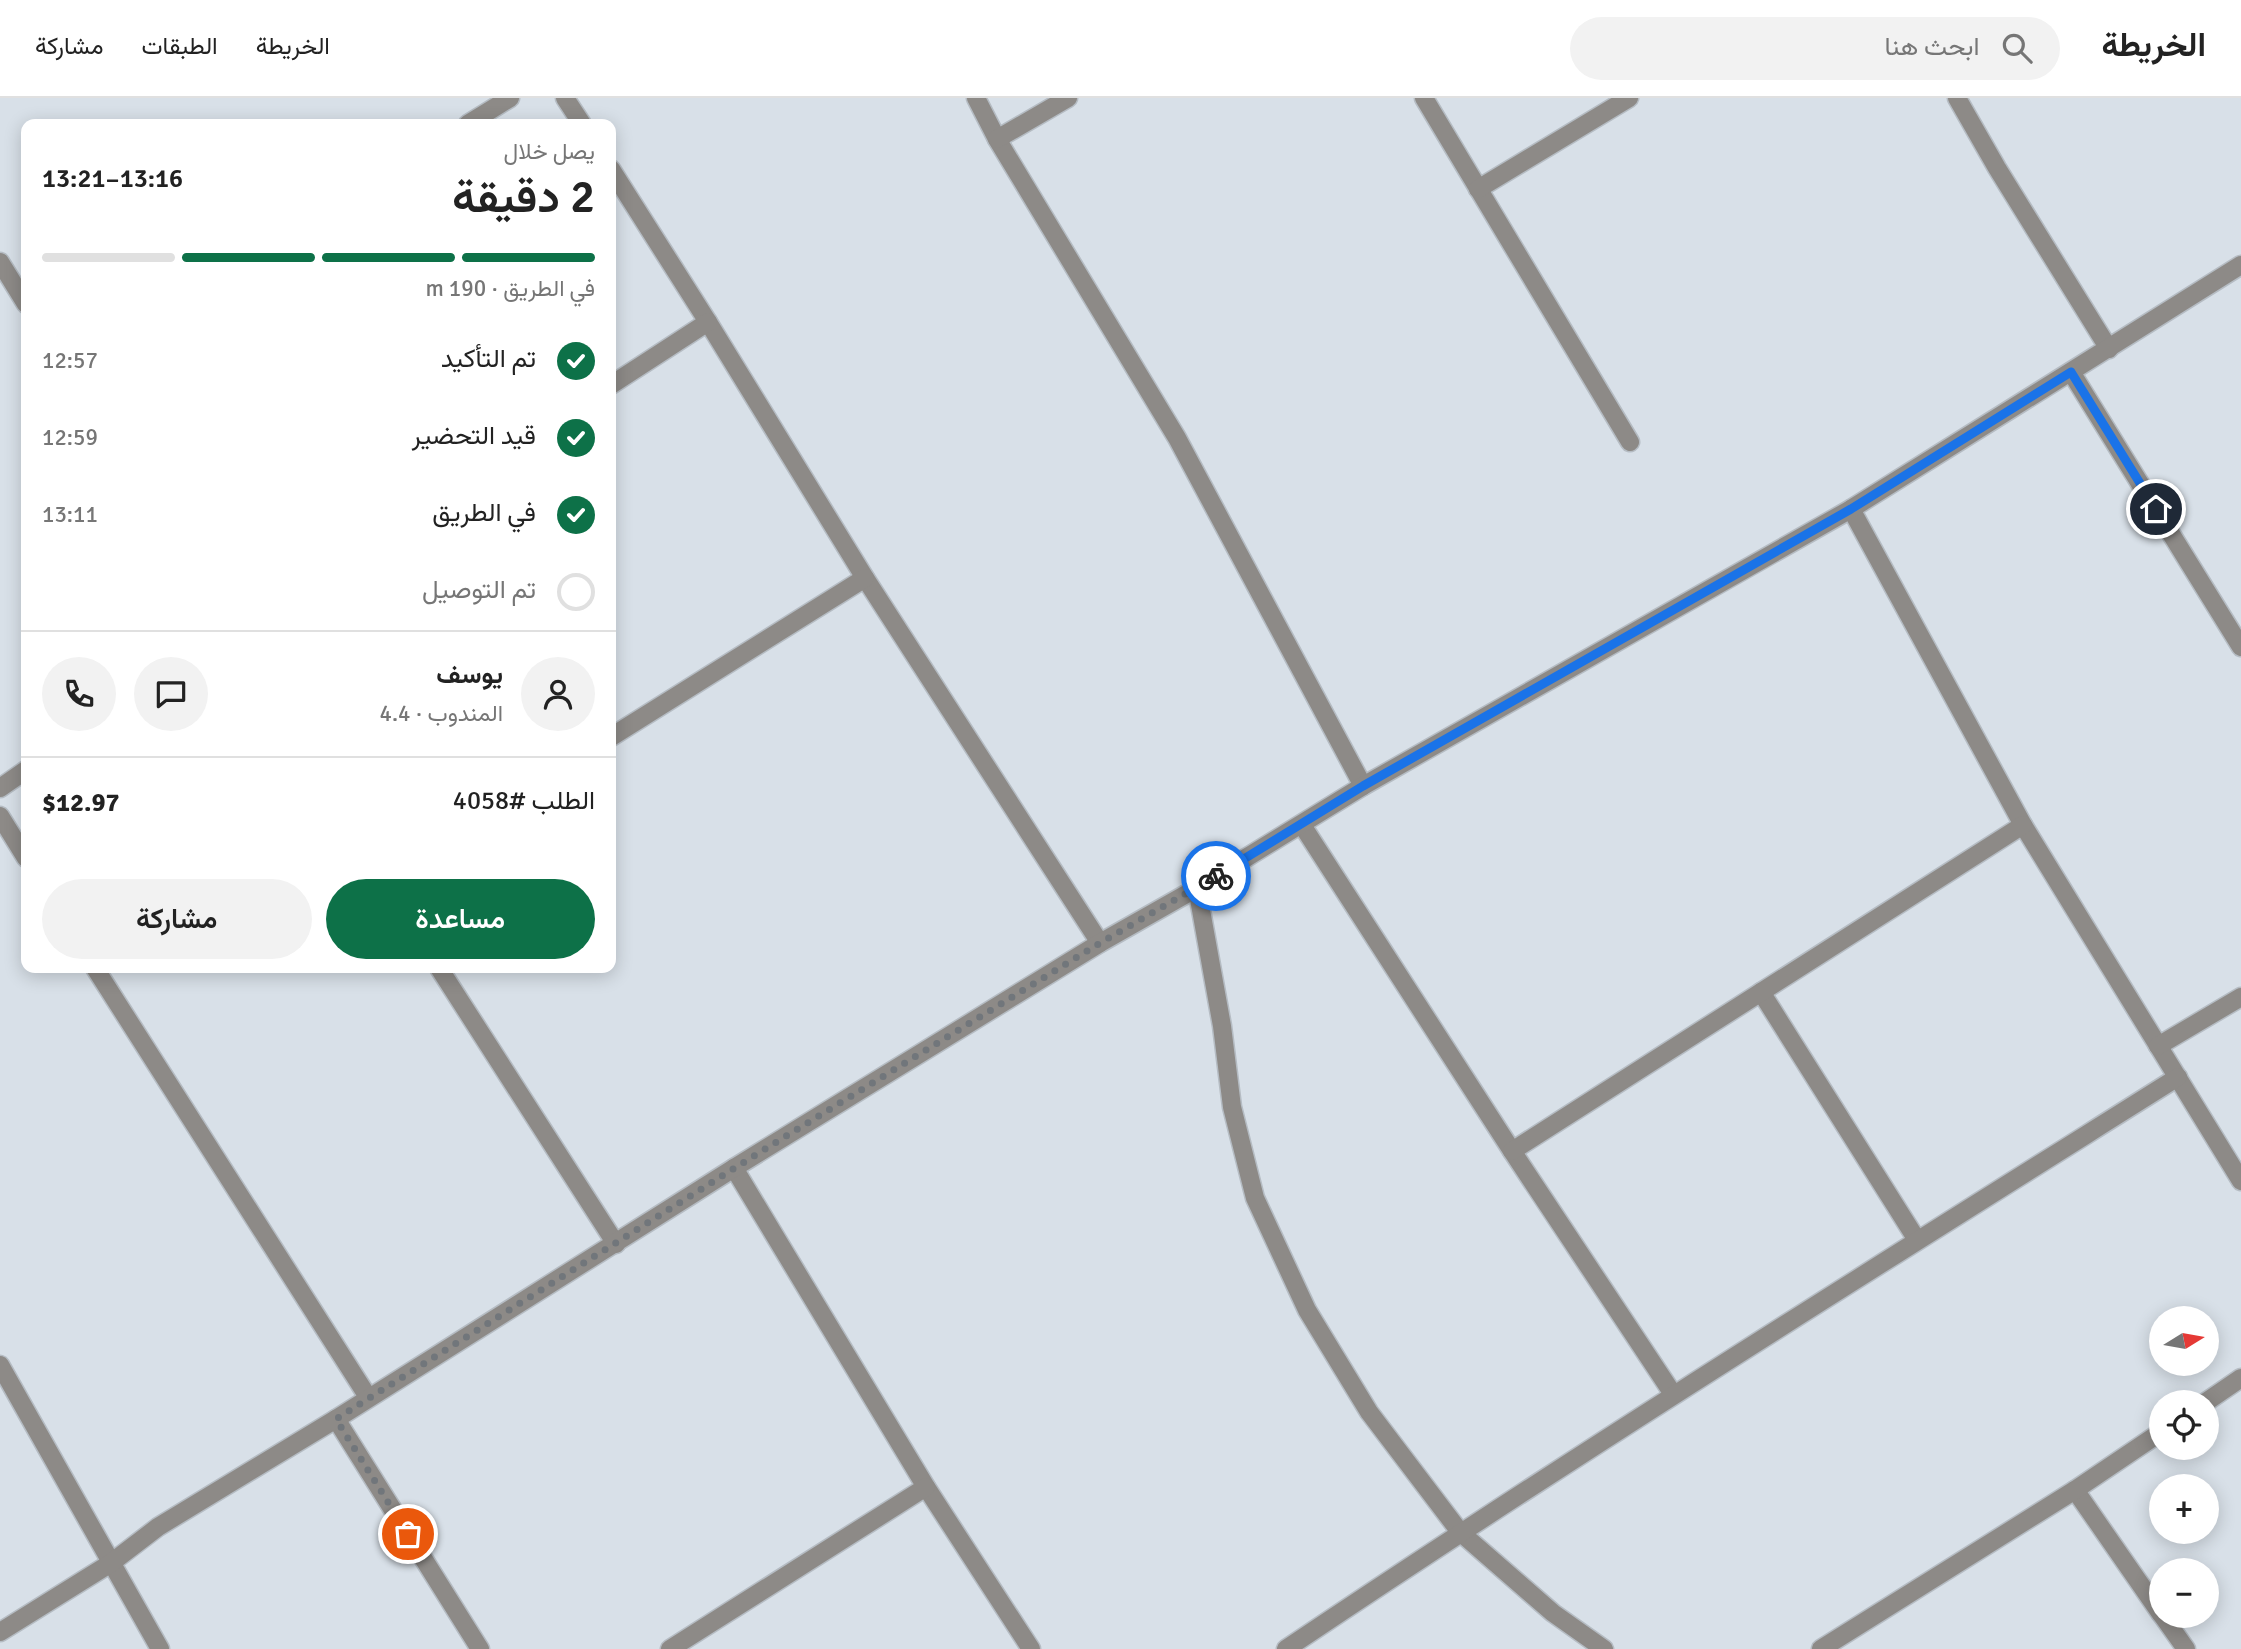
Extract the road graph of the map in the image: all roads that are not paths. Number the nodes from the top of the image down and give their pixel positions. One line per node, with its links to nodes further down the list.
1 (510, 98): 8 (street)
2 (565, 98): 9 (street)
3 (976, 98): 10 (street)
4 (1068, 98): 10 (street)
5 (1424, 98): 12 (street)
6 (1629, 98): 12 (street)
7 (1957, 98): 17 (street)
8 (476, 119)
9 (579, 119)
10 (997, 139): 26 (street)
11 (616, 177): 16 (street)
12 (1478, 189): 20 (street)
13 (1, 265): 15 (street)
14 (2241, 265): 17 (street)
15 (21, 296)
16 (708, 322): 19 (street); 22 (street)
17 (2109, 349): 18 (street)
18 (2071, 372): 21 (street); 23 (street)
19 (616, 382)
20 (1630, 442)
21 (1851, 509): 26 (street); 30 (street)
22 (865, 578): 24 (street); 33 (street)
23 (2241, 647)
24 (616, 734)
25 (21, 773): 27 (street)
26 (1363, 786): 29 (street)
27 (0, 788)
28 (0, 816): 31 (street)
29 (1302, 825): 32 (street); 40 (street)
30 (2023, 825): 36 (street); 38 (street)
31 (21, 850)
32 (1197, 888): 33 (street); 54 (street)
33 (1100, 943): 41 (street)
34 (98, 973): 49 (street)
35 (442, 973): 44 (street)
36 (1761, 992): 40 (street); 43 (street)
37 (2241, 997): 38 (street)
38 (2158, 1045): 39 (street)
39 (2178, 1077): 42 (street); 43 (street)
40 (1513, 1151): 48 (street)
41 (734, 1168): 44 (street); 52 (street)
42 (2241, 1181)
43 (1917, 1240): 48 (street)
44 (616, 1244): 49 (street)
45 (0, 1365): 55 (street)
46 (2241, 1378): 47 (street)
47 (2219, 1393)
48 (1673, 1394): 54 (street)
49 (369, 1397): 50 (street)
50 (336, 1419): 55 (street); 60 (street)
51 (2149, 1440): 53 (street)
52 (926, 1487): 61 (street); 62 (street)
53 (2075, 1490): 56 (street); 65 (street)
54 (1461, 1532): 63 (street); 64 (street)
55 (111, 1563): 58 (street); 59 (street)
56 (2149, 1596)
57 (2171, 1628): 66 (street)
58 (0, 1632)
59 (160, 1649)
60 (480, 1649)
61 (670, 1649)
62 (1031, 1649)
63 (1286, 1649)
64 (1604, 1649)
65 (1821, 1649)
66 (2186, 1649)

